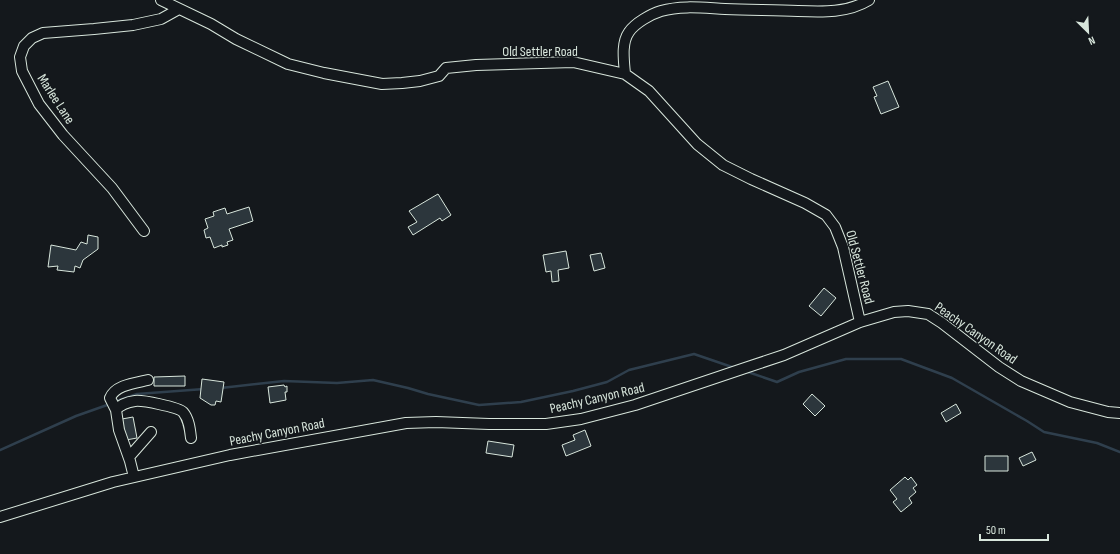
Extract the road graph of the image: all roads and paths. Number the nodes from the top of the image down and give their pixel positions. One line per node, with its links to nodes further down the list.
1 (161, 0): 3 (street, Old Settler Road)
2 (869, 0): 4 (street)
3 (180, 9): 4 (street, Old Settler Road); 5 (street, Marlee Lane)
4 (625, 74): 6 (street, Old Settler Road)
5 (144, 231)
6 (860, 322): 9 (street, Peachy Canyon Road); 13 (street, Peachy Canyon Road)
7 (148, 380): 8 (street)
8 (116, 410): 11 (street); 12 (street)
9 (1120, 413)
10 (151, 432): 12 (street)
11 (191, 438)
12 (129, 457): 13 (street)
13 (134, 477): 14 (street, Peachy Canyon Road)
14 (0, 517)

